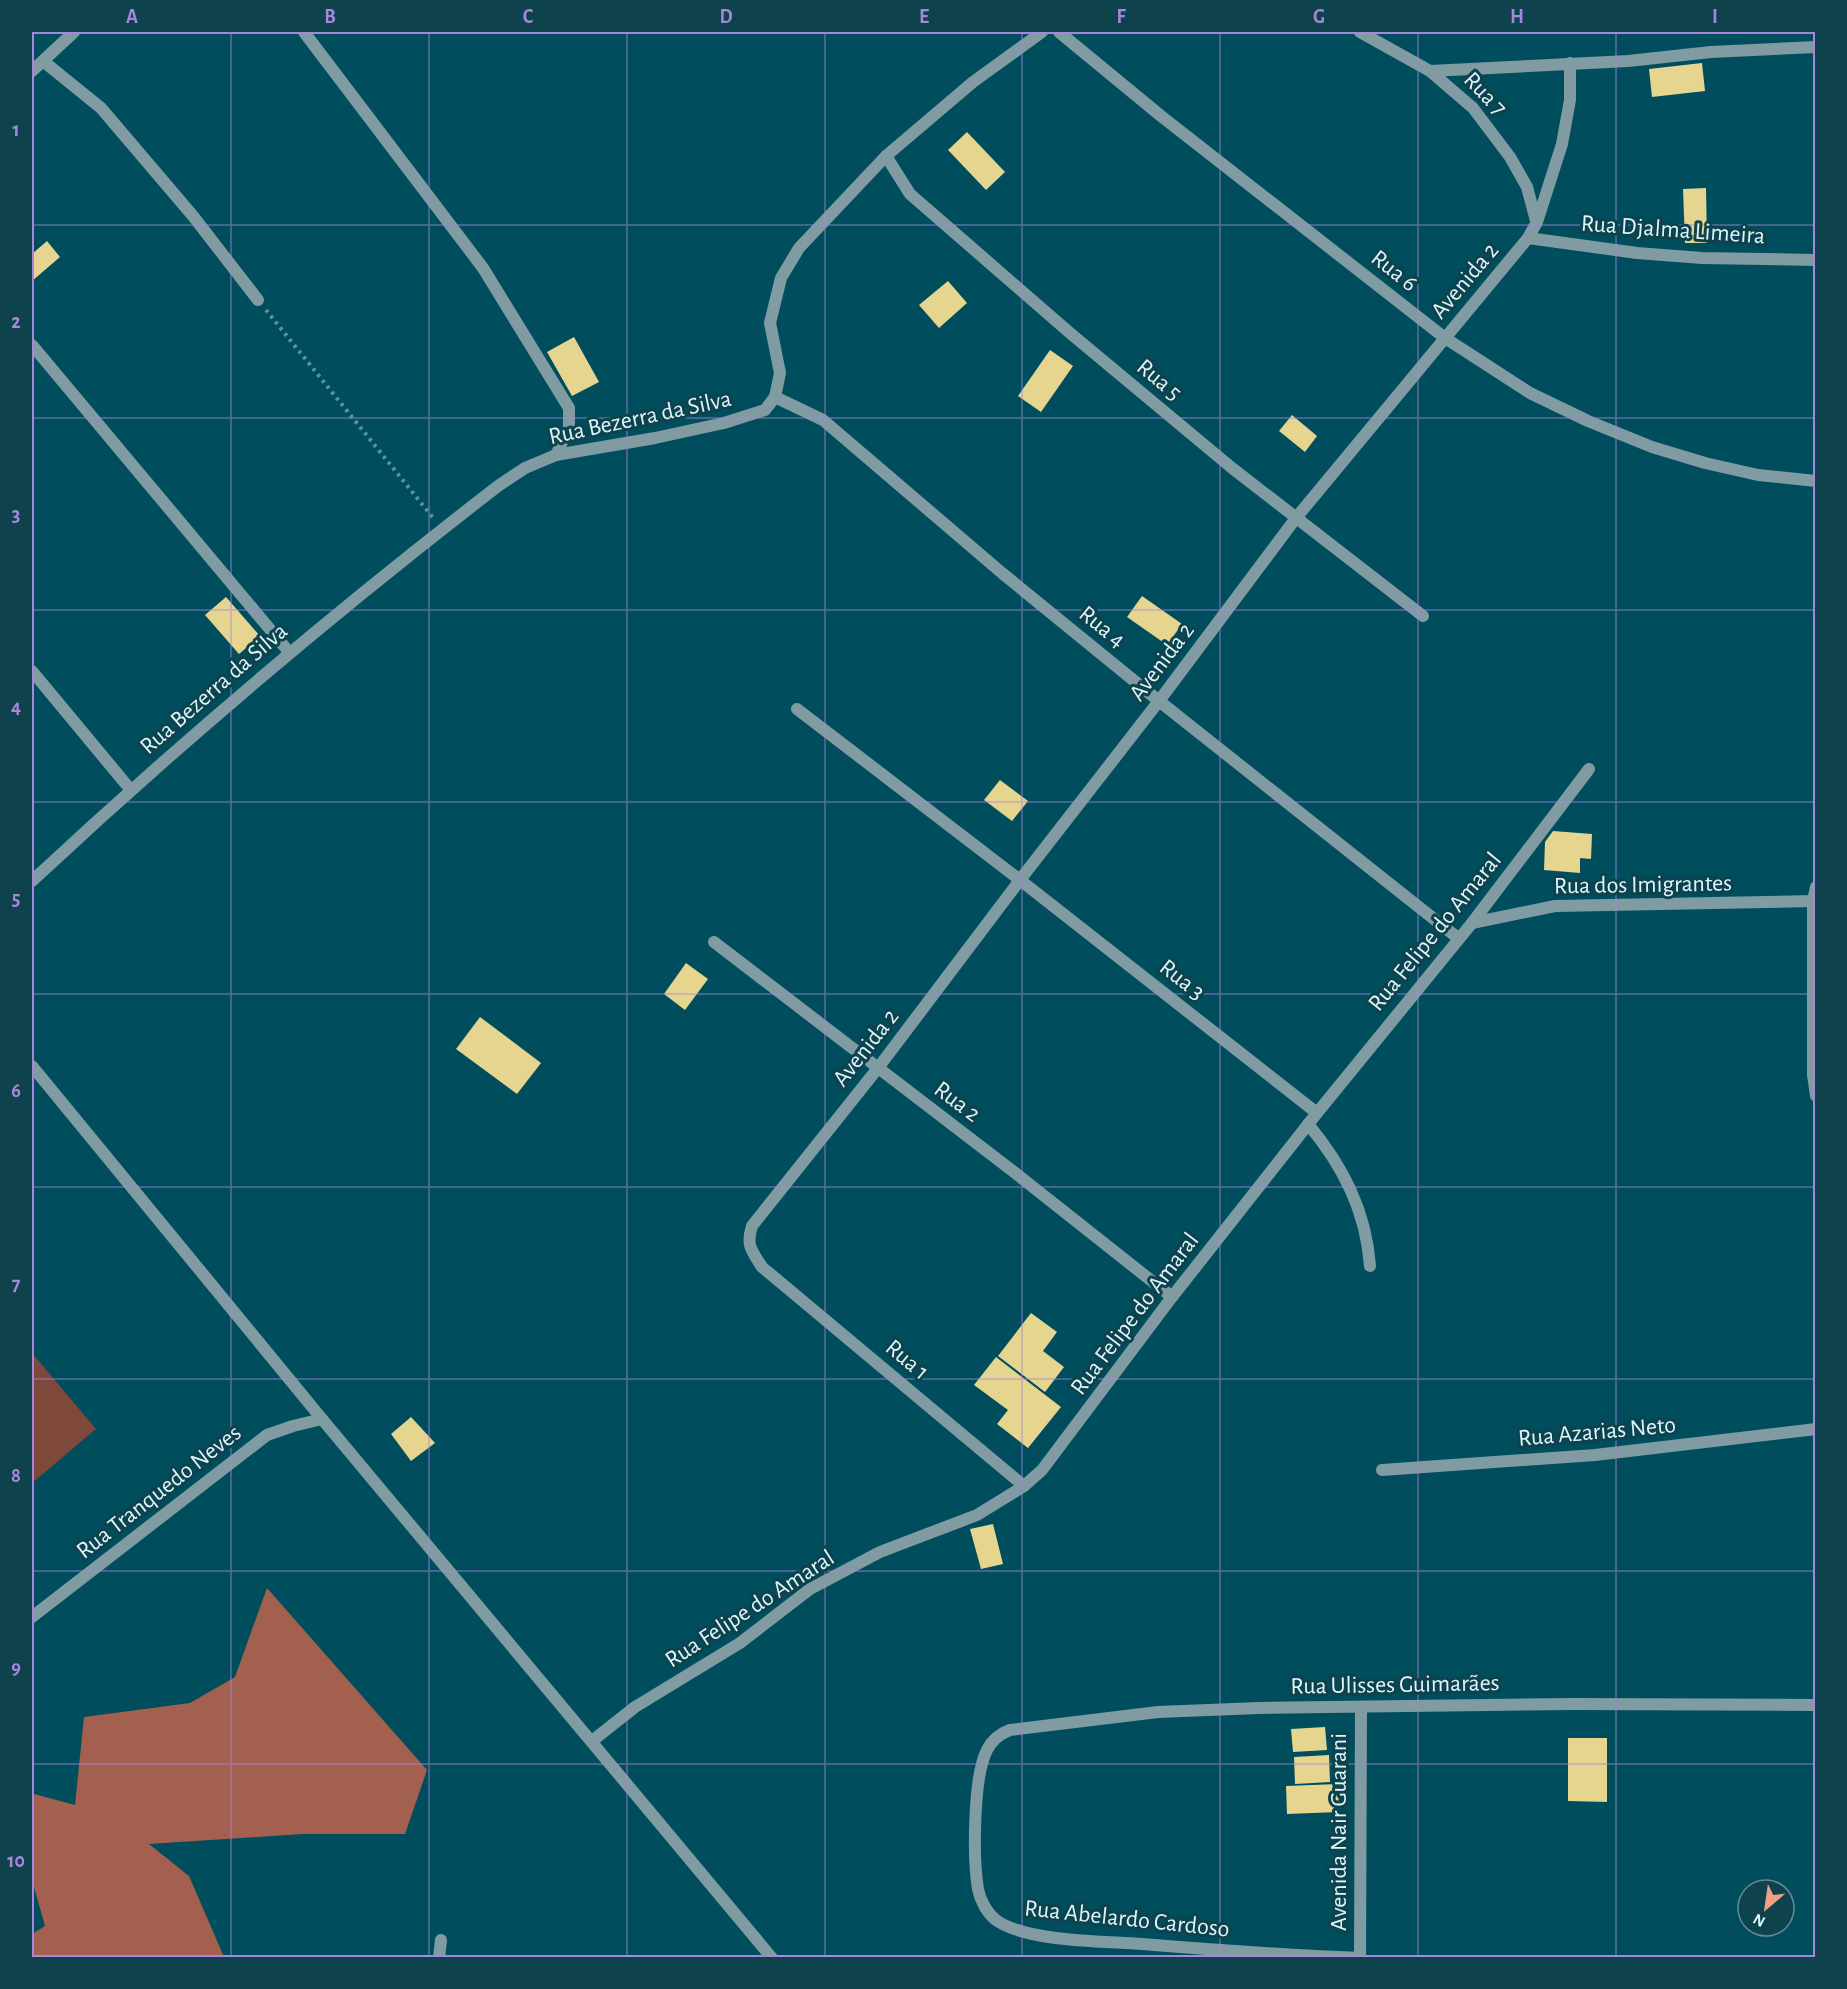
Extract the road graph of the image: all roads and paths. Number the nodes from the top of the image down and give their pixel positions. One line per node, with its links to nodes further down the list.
1 (74, 32): 8 (street)
2 (304, 32): 20 (street)
3 (1042, 32): 12 (street, Rua Bezerra da Silva)
4 (1059, 32): 17 (street, Rua 6)
5 (1360, 32): 6 (street, Rua 7)
6 (1381, 36): 11 (street, Rua 7)
7 (1815, 47): 9 (street)
8 (43, 61): 10 (street); 16 (street)
9 (1570, 63): 11 (street); 13 (street, Avenida 2)
10 (32, 71)
11 (1430, 71): 13 (street, Rua 7)
12 (886, 156): 19 (street, Rua Bezerra da Silva); 22 (street, Rua 5)
13 (1537, 222): 14 (street, Avenida 2)
14 (1528, 238): 15 (street, Rua Djalma Limeira); 17 (street, Avenida 2)
15 (1815, 260)
16 (258, 300): 23 (path)
17 (1445, 338): 21 (street, Rua 6); 22 (street, Avenida 2)
18 (32, 345): 25 (street)
19 (775, 397): 20 (street, Rua Bezerra da Silva); 27 (street, Rua 4)
20 (556, 455): 23 (street, Rua Bezerra da Silva)
21 (1815, 481)
22 (1296, 518): 24 (street, Rua 5); 27 (street, Avenida 2)
23 (442, 528): 25 (street, Rua Bezerra da Silva)
24 (1423, 616)
25 (289, 652): 30 (street, Rua Bezerra da Silva)
26 (32, 671): 30 (street)
27 (1159, 701): 31 (street, Avenida 2); 36 (street, Rua 4)
28 (797, 709): 31 (street, Rua 3)
29 (1588, 769): 35 (street, Rua Felipe do Amaral)
30 (130, 789): 32 (street, Rua Bezerra da Silva)
31 (1020, 880): 39 (street, Avenida 2); 41 (street, Rua 3)
32 (32, 881)
33 (1815, 887): 34 (street)
34 (1814, 901): 35 (street, Rua dos Imigrantes); 40 (street)
35 (1472, 923): 36 (street, Rua Felipe do Amaral)
36 (1458, 938): 41 (street, Rua Felipe do Amaral)
37 (714, 942): 39 (street, Rua 2)
38 (32, 1066): 46 (street)
39 (878, 1068): 44 (street, Avenida 2); 45 (street, Rua 2)
40 (1815, 1096)
41 (1317, 1113): 42 (street, Rua Felipe do Amaral)
42 (1308, 1124): 43 (street); 45 (street, Rua Felipe do Amaral)
43 (1370, 1266)
44 (762, 1267): 49 (street, Rua 1)
45 (1172, 1297): 49 (street, Rua Felipe do Amaral)
46 (322, 1419): 50 (street, Rua Tranquedo Neves); 53 (street)
47 (1815, 1429): 48 (street, Rua Azarias Neto)
48 (1382, 1470)
49 (1024, 1486): 53 (street, Rua Felipe do Amaral)
50 (32, 1617)
51 (1815, 1705): 52 (street, Rua Ulisses Guimarães)
52 (1361, 1708): 54 (street, Rua Ulisses Guimarães); 58 (street, Avenida Nair Guarani)
53 (592, 1741): 57 (street)
54 (986, 1751): 58 (street, Rua Abelardo Cardoso)
55 (441, 1940): 56 (street)
56 (439, 1958)
57 (772, 1958)
58 (1360, 1958)

